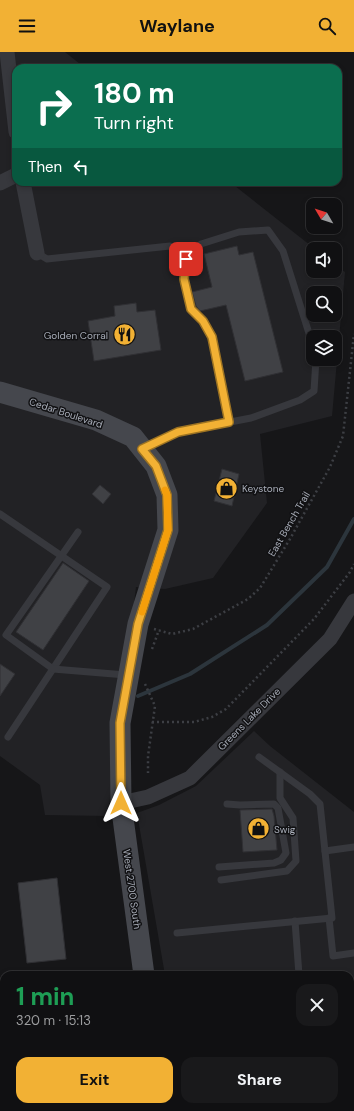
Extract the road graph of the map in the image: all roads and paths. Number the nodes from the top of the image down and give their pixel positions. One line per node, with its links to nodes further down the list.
1 (7, 52): 2 (street)
2 (12, 96)
3 (12, 176): 4 (street)
4 (0, 183)
5 (24, 186): 6 (street)
6 (37, 253): 7 (lane)
7 (191, 253): 8 (lane); 12 (lane)
8 (308, 330)
9 (354, 334): 19 (path, East Bench Trail)
10 (316, 366): 12 (lane)
11 (0, 392): 13 (street, Cedar Boulevard)
12 (229, 422): 13 (lane)
13 (142, 449): 19 (street, Cedar Boulevard)
14 (0, 514): 16 (lane)
15 (78, 532): 16 (lane)
16 (61, 556): 20 (lane); 20 (lane)
17 (354, 564): 22 (path)
18 (354, 601): 28 (street, Greens Lake Drive)
19 (138, 624): 21 (street, Cedar Boulevard)
20 (53, 669): 21 (lane); 23 (lane)
21 (137, 681): 22 (path); 28 (street, Cedar Boulevard)
22 (152, 722): 26 (path)
23 (8, 737)
24 (260, 756): 25 (lane)
25 (280, 772): 27 (lane); 32 (lane)
26 (148, 773)
27 (280, 798): 30 (lane); 34 (lane)
28 (121, 803): 39 (street, West 2700 South)
29 (227, 804): 30 (lane)
30 (274, 804): 33 (lane)
31 (354, 847): 32 (lane)
32 (324, 851): 35 (lane)
33 (219, 867)
34 (221, 880)
35 (329, 918): 36 (lane); 38 (lane)
36 (296, 921): 37 (lane); 40 (lane)
37 (177, 933)
38 (354, 953)
39 (143, 971)
40 (299, 971)

